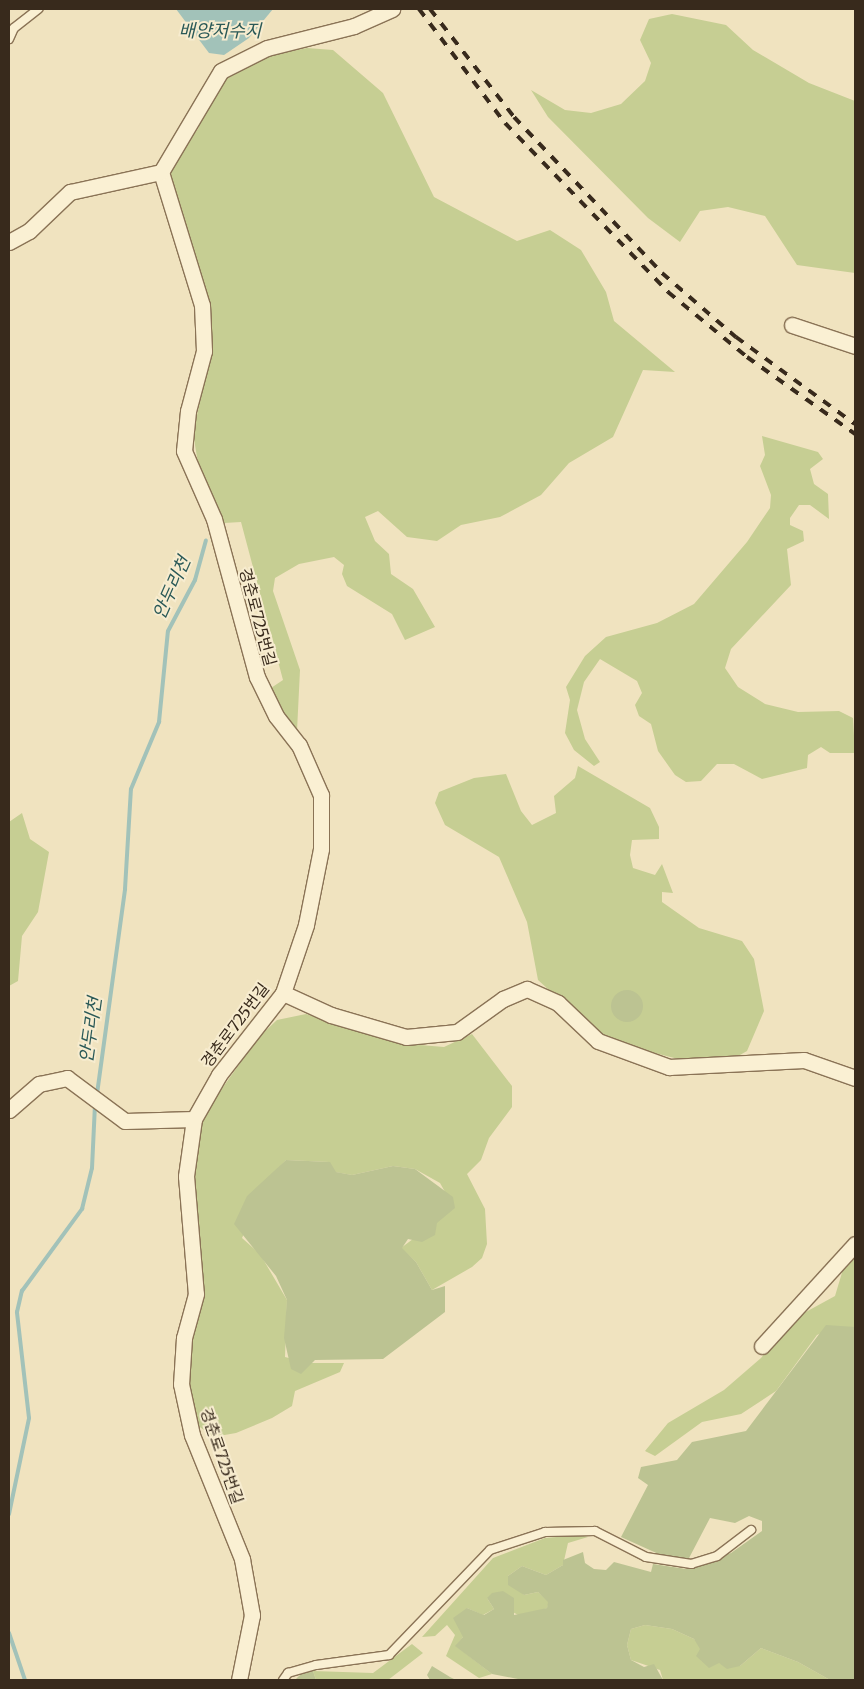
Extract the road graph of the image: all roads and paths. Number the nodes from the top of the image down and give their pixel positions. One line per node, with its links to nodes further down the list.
1 (38, 9): 3 (lane)
2 (392, 9): 4 (street)
3 (9, 39)
4 (161, 172): 5 (street); 8 (street, 경춘로725번길)
5 (9, 242)
6 (792, 325): 7 (street)
7 (855, 346)
8 (283, 993): 9 (street); 11 (street, 경춘로725번길)
9 (855, 1078)
10 (9, 1110): 11 (street)
11 (194, 1119): 15 (street, 경춘로725번길)
12 (855, 1244): 13 (street)
13 (762, 1346)
14 (751, 1530): 16 (lane)
15 (239, 1680)
16 (283, 1680)

